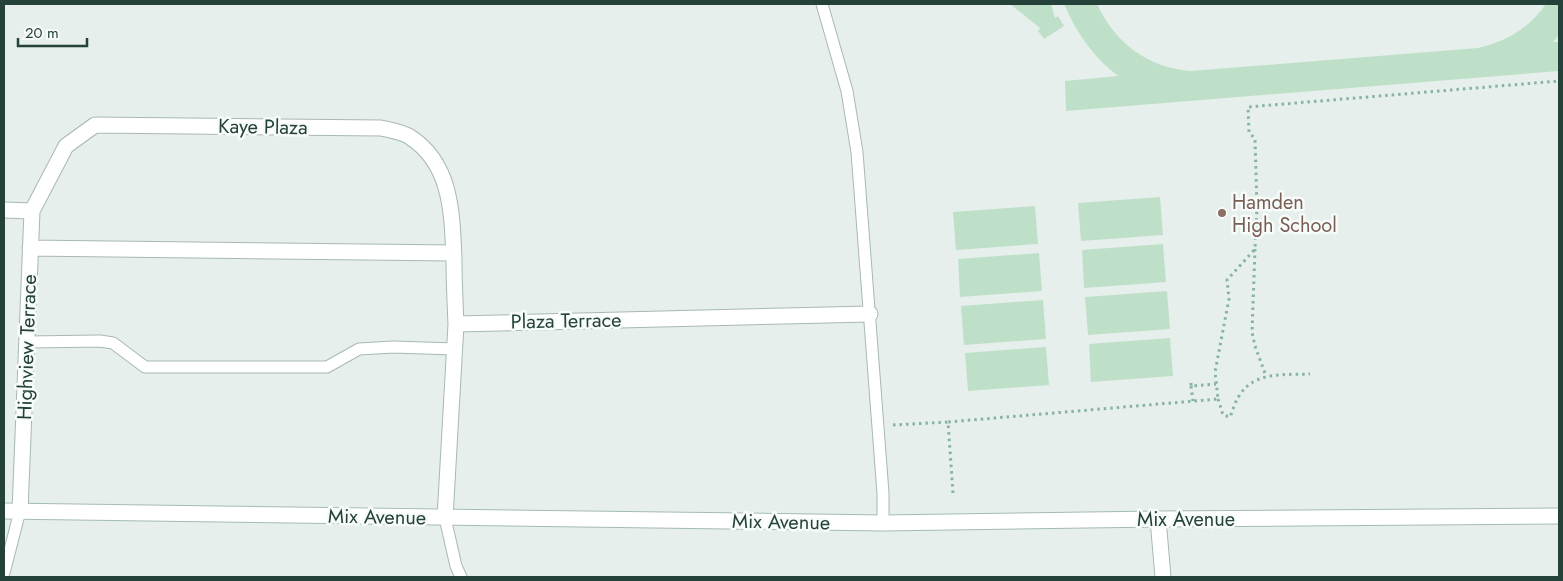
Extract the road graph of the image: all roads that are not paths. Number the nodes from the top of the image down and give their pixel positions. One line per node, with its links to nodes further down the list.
1 (822, 4): 6 (lane)
2 (4, 210): 3 (street)
3 (32, 212): 4 (street, Highview Terrace); 5 (street, Kaye Plaza)
4 (30, 248): 5 (street); 8 (street, Highview Terrace)
5 (453, 253): 7 (street, Kaye Plaza)
6 (870, 314): 7 (street, Plaza Terrace); 15 (lane)
7 (456, 324): 9 (street)
8 (27, 342): 9 (lane); 11 (street, Highview Terrace)
9 (455, 349): 13 (street)
10 (4, 511): 11 (street, Mix Avenue)
11 (20, 511): 13 (street, Mix Avenue); 16 (lane)
12 (1559, 516): 14 (street, Mix Avenue)
13 (445, 518): 15 (street, Mix Avenue); 17 (lane)
14 (1158, 519): 15 (street, Mix Avenue); 18 (street)
15 (883, 523)
16 (4, 573)
17 (461, 577)
18 (1164, 577)

